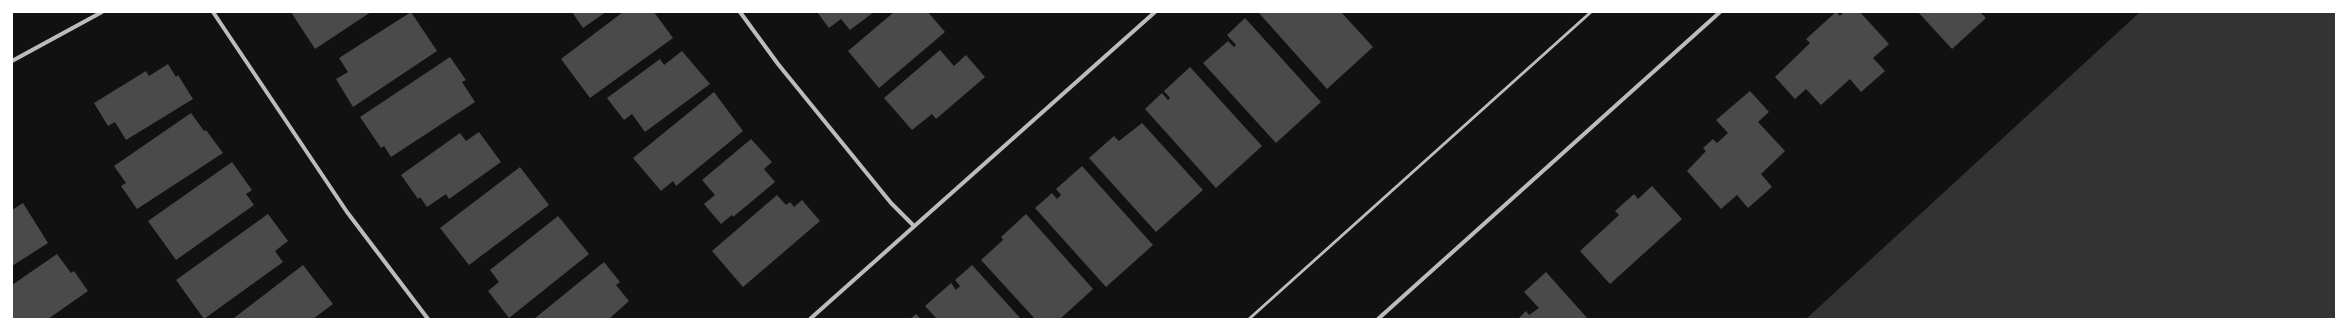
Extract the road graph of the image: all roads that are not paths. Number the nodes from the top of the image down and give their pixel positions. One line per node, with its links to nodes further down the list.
1 (102, 12): 7 (street)
2 (213, 12): 9 (street)
3 (740, 12): 8 (street)
4 (1156, 12): 8 (street)
5 (1590, 12): 11 (lane)
6 (1720, 12): 12 (street)
7 (12, 61)
8 (914, 226): 10 (street)
9 (428, 319)
10 (810, 319)
11 (1249, 319)
12 (1378, 319)

